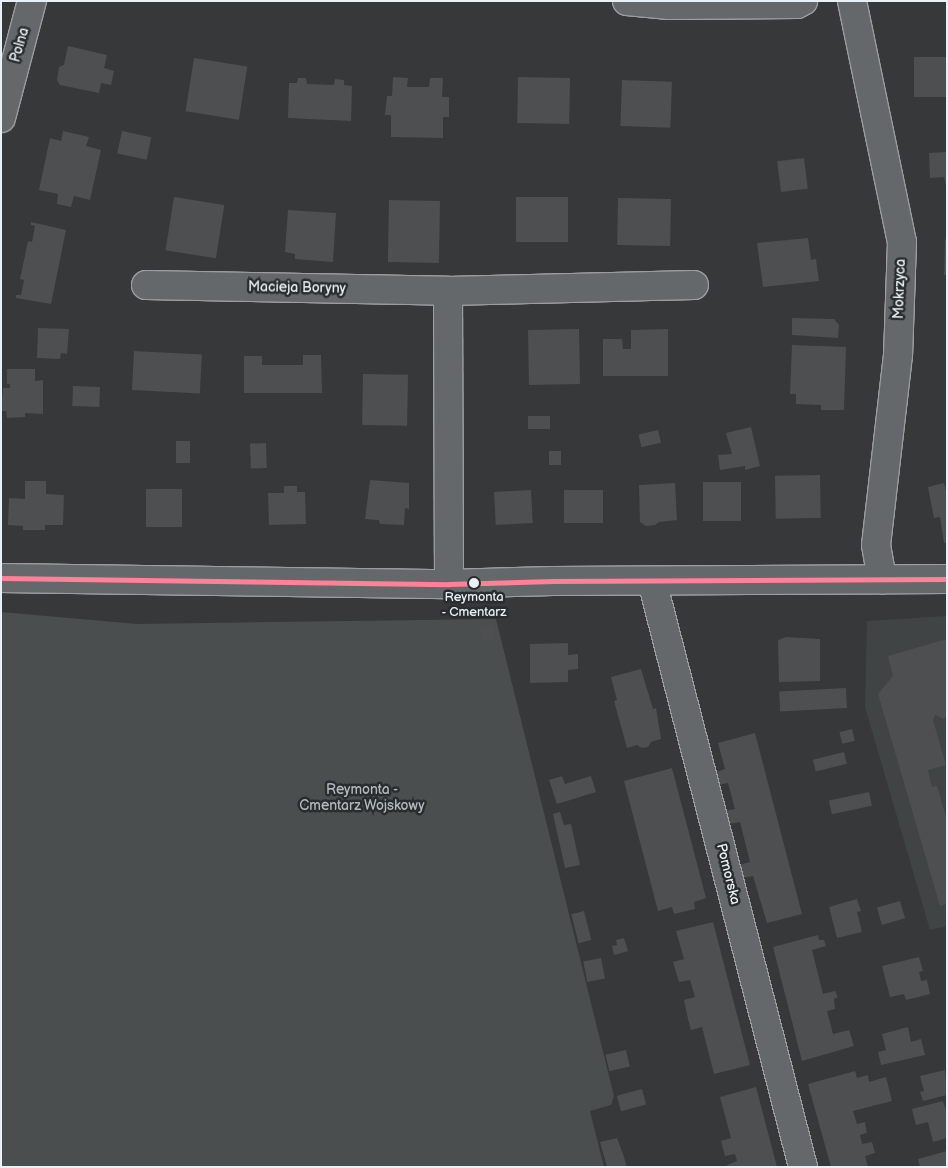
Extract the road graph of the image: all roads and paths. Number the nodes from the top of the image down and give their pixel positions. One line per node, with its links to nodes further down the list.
1 (32, 1): 5 (street, Polna)
2 (627, 1): 3 (street)
3 (803, 1)
4 (852, 1): 11 (street, Mokrzyca)
5 (1, 118)
6 (146, 285): 8 (street, Macieja Boryny)
7 (694, 285): 8 (street, Macieja Boryny)
8 (448, 291): 13 (street)
9 (1, 578): 13 (street)
10 (947, 578): 11 (street)
11 (882, 579): 12 (street)
12 (652, 582): 13 (street); 14 (street, Pomorska)
13 (449, 584)
14 (803, 1167)

